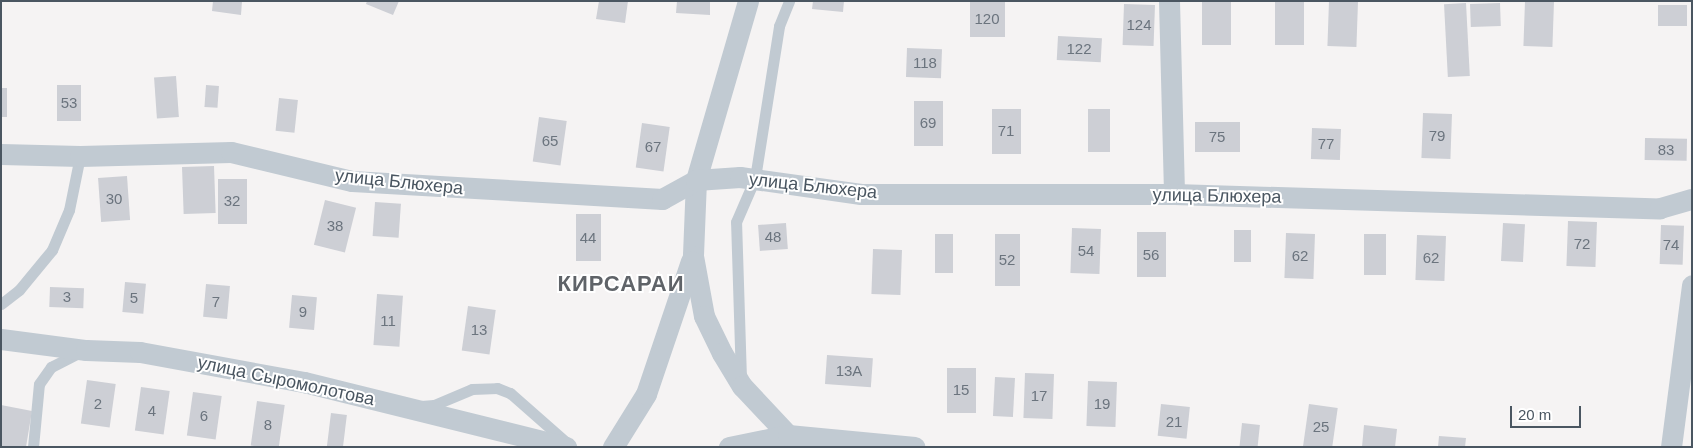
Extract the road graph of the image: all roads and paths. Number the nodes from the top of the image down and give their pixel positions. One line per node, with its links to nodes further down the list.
1 (748, 1): 7 (street)
2 (789, 1): 6 (lane)
3 (1169, 1): 8 (street)
4 (1, 154): 5 (street, улица Блюхера)
5 (80, 156): 7 (street, улица Блюхера); 12 (lane)
6 (756, 178): 7 (street, улица Блюхера); 8 (street, улица Блюхера); 15 (lane)
7 (696, 180): 10 (street)
8 (1174, 194): 9 (street, улица Блюхера)
9 (1692, 199)
10 (693, 256): 15 (street); 21 (street)
11 (1692, 285): 24 (street)
12 (1, 304)
13 (1, 339): 14 (street, улица Сыромолотова)
14 (86, 350): 16 (street, улица Сыромолотова); 18 (lane)
15 (742, 386): 17 (street)
16 (410, 407): 19 (street, улица Сыромолотова); 20 (lane)
17 (788, 435): 22 (street); 23 (street)
18 (33, 447)
19 (566, 447)
20 (573, 447)
21 (613, 447)
22 (729, 447)
23 (914, 447)
24 (1671, 447)

